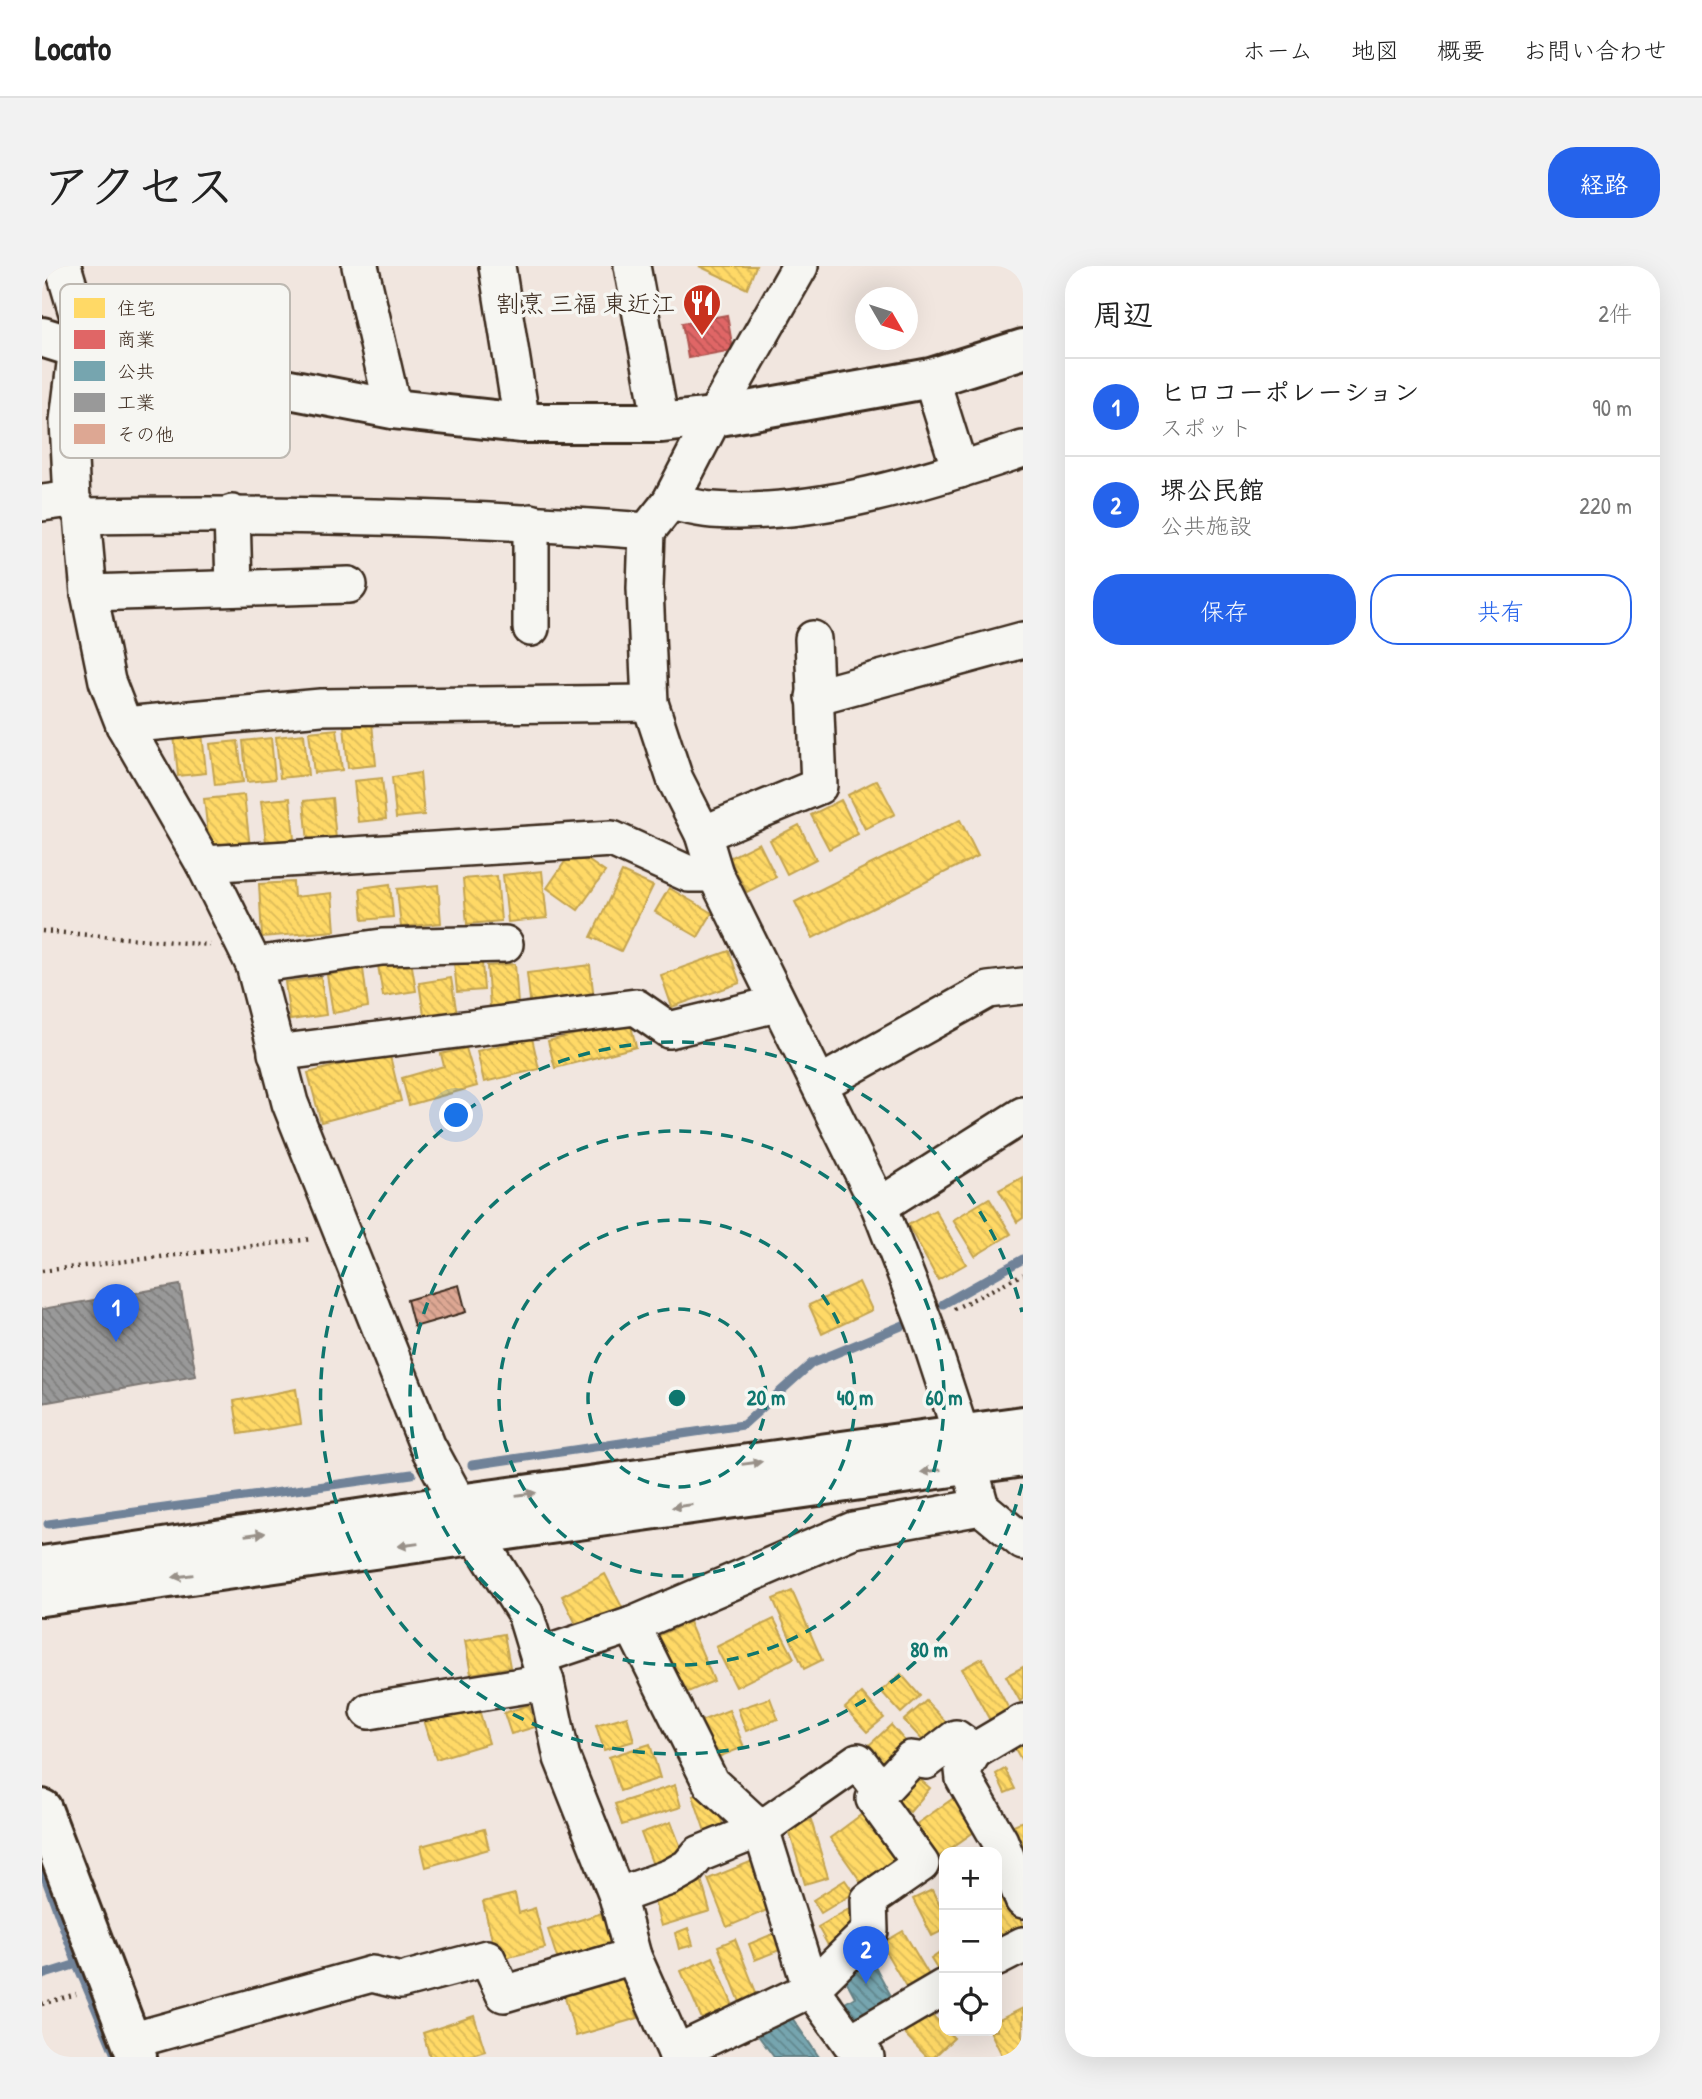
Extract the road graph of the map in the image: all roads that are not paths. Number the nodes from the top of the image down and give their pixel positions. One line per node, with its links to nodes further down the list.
1 (63, 266): 6 (street)
2 (360, 266): 11 (street)
3 (496, 266): 15 (street)
4 (632, 266): 13 (street)
5 (800, 266): 12 (street)
6 (68, 284)
7 (60, 343): 14 (street)
8 (1023, 349): 9 (street)
9 (931, 378): 12 (street); 17 (street)
10 (290, 389): 11 (street)
11 (393, 409): 15 (street)
12 (714, 417): 13 (street); 18 (street)
13 (661, 422): 15 (street)
14 (55, 423): 19 (street)
15 (522, 423)
16 (1023, 449): 17 (street)
17 (960, 470): 18 (street)
18 (670, 502): 22 (street)
19 (65, 506): 20 (street); 25 (street)
20 (232, 513): 21 (street); 24 (street)
21 (531, 522): 22 (street); 26 (street)
22 (647, 531): 30 (street)
23 (349, 585): 24 (street)
24 (234, 588): 25 (street)
25 (89, 593): 31 (street)
26 (531, 628)
27 (813, 639): 29 (street)
28 (1023, 640): 29 (street)
29 (814, 697): 32 (street)
30 (650, 703): 31 (street); 32 (street)
31 (124, 725): 33 (street)
32 (703, 834): 34 (street)
33 (204, 864): 34 (street); 36 (street)
34 (715, 874): 38 (street)
35 (505, 944): 36 (street)
36 (250, 956): 39 (street)
37 (1023, 986): 40 (street)
38 (777, 1004): 39 (street); 40 (street)
39 (276, 1052): 47 (street)
40 (820, 1084): 42 (street)
41 (1023, 1115): 42 (street)
42 (878, 1206): 44 (street)
43 (1023, 1426): 44 (street)
44 (965, 1450): 45 (street); 46 (street); 47 (street)
45 (1023, 1457)
46 (981, 1507): 48 (street); 51 (street)
47 (467, 1520): 49 (street, one-way to 47); 50 (street, one-way to 50); 52 (street)
48 (1023, 1542)
49 (42, 1566)
50 (42, 1596)
51 (632, 1626): 52 (street); 58 (street)
52 (542, 1669): 53 (street); 59 (street)
53 (369, 1711)
54 (1023, 1722): 55 (street)
55 (974, 1751): 56 (street); 60 (street)
56 (881, 1791): 58 (street); 64 (street)
57 (42, 1809): 66 (street)
58 (761, 1829): 59 (street); 64 (street)
59 (617, 1896): 62 (street)
60 (1023, 1900)
61 (1023, 1945): 63 (street)
62 (633, 1956): 66 (street); 68 (street)
63 (1002, 1956)
64 (811, 1989): 67 (street); 68 (street)
65 (939, 1991): 67 (street)
66 (133, 2049)
67 (858, 2050)
68 (677, 2055)

